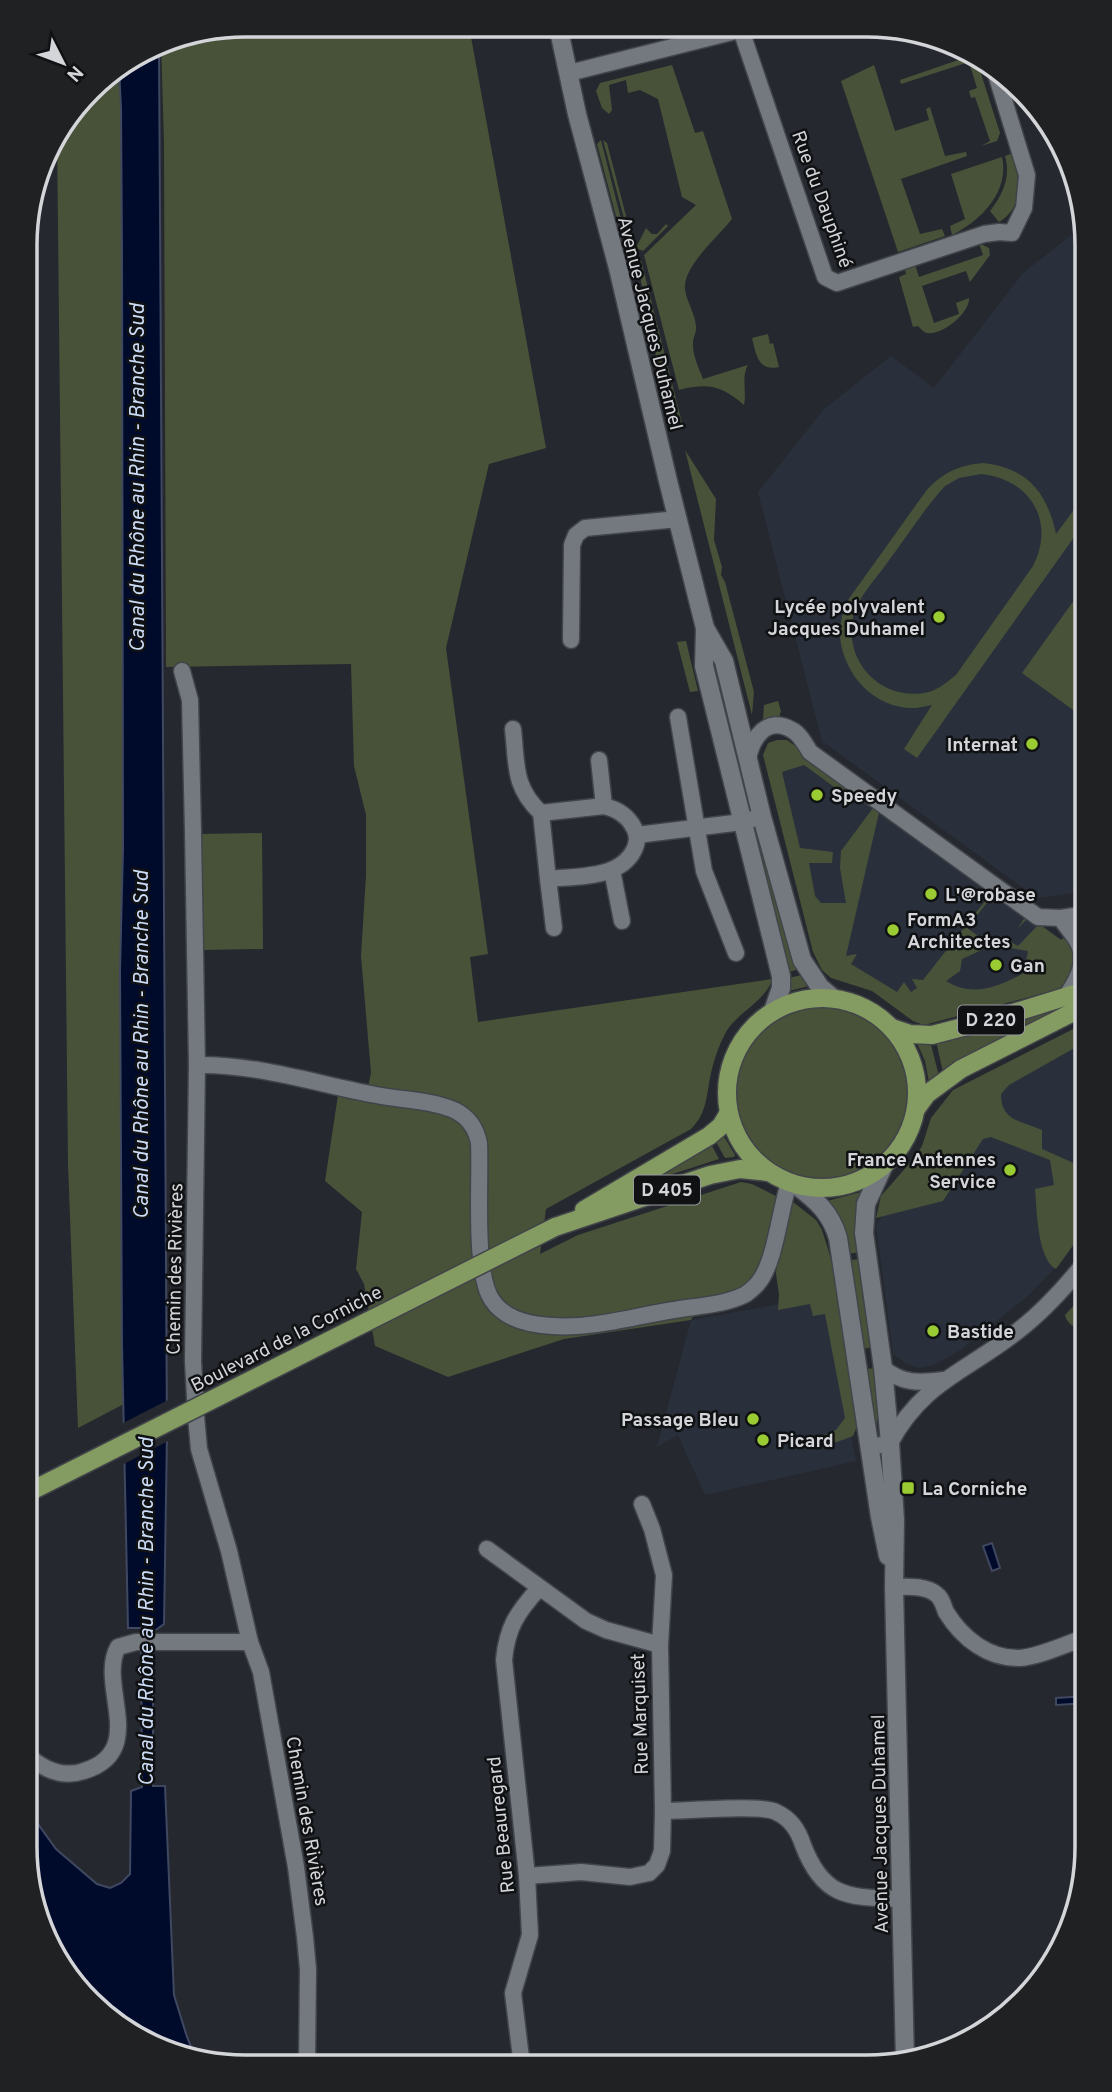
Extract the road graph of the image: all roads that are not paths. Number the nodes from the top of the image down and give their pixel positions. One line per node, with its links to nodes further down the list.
1 (561, 37): 4 (main road, Avenue Jacques Duhamel)
2 (712, 37): 4 (street)
3 (747, 37): 5 (street, Rue du Dauphiné)
4 (569, 73): 6 (main road, Avenue Jacques Duhamel)
5 (1006, 90)
6 (678, 519): 7 (main road, Avenue Jacques Duhamel); 8 (street)
7 (705, 628): 12 (main road, Avenue Jacques Duhamel); 17 (main road, Avenue Jacques Duhamel)
8 (571, 640)
9 (182, 671): 35 (street, Chemin des Rivières)
10 (678, 717): 18 (street)
11 (513, 729): 15 (street)
12 (748, 759): 16 (main road, Avenue Jacques Duhamel); 23 (street)
13 (598, 760): 14 (street)
14 (604, 806): 15 (street); 19 (street)
15 (541, 813): 21 (street)
16 (762, 817): 17 (street); 30 (main road, Avenue Jacques Duhamel)
17 (743, 821): 18 (street); 32 (main road, Avenue Jacques Duhamel)
18 (698, 828): 19 (street); 27 (street)
19 (637, 835): 20 (street)
20 (612, 870): 21 (street); 24 (street)
21 (548, 879): 25 (street)
22 (1075, 916): 23 (street)
23 (1061, 918): 26 (street)
24 (622, 921)
25 (554, 928)
26 (1075, 938)
27 (736, 953)
28 (1075, 984): 31 (street)
29 (1075, 994): 31 (main road, D 220)
30 (833, 998): 32 (main road); 34 (main road)
31 (1065, 998): 34 (main road, D 220)
32 (773, 1011): 37 (main road)
33 (1075, 1011): 36 (main road, D 220)
34 (892, 1028): 36 (main road)
35 (197, 1065): 40 (street); 53 (street, Chemin des Rivières)
36 (916, 1109): 38 (main road)
37 (729, 1114): 39 (main road); 41 (main road, Boulevard de la Corniche / D 405)
38 (884, 1165): 40 (main road); 43 (main road, Avenue Jacques Duhamel)
39 (768, 1172): 40 (main road); 41 (main road, Boulevard de la Corniche / D 405)
40 (792, 1184): 46 (main road, Avenue Jacques Duhamel)
41 (561, 1224): 47 (main road, Boulevard de la Corniche, bridge)
42 (1075, 1273): 44 (street)
43 (883, 1368): 44 (street); 45 (main road, Avenue Jacques Duhamel)
44 (943, 1380): 45 (street)
45 (890, 1443): 46 (street); 50 (main road, Avenue Jacques Duhamel)
46 (871, 1447): 50 (main road, Avenue Jacques Duhamel)
47 (37, 1488)
48 (642, 1504): 54 (street)
49 (487, 1549): 51 (street, Rue Marquiset)
50 (894, 1587): 52 (street); 58 (main road, Avenue Jacques Duhamel)
51 (539, 1588): 54 (street, Rue Marquiset); 57 (street, Rue Beauregard)
52 (1075, 1641)
53 (250, 1642): 55 (street); 60 (street, Chemin des Rivières)
54 (660, 1645): 56 (street, Rue Marquiset)
55 (37, 1763)
56 (663, 1811): 57 (street, Rue Marquiset); 58 (street)
57 (527, 1876): 61 (street, Rue Beauregard)
58 (902, 1899): 59 (main road, Avenue Jacques Duhamel)
59 (905, 2051)
60 (307, 2055)
61 (521, 2055)

